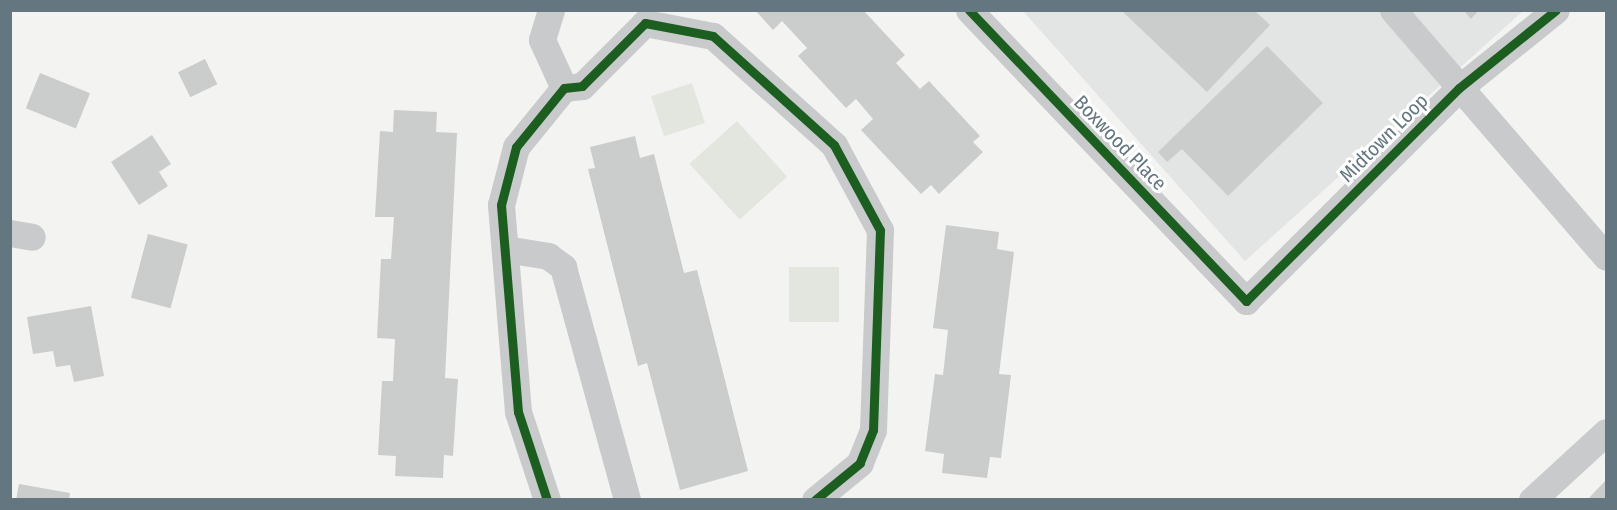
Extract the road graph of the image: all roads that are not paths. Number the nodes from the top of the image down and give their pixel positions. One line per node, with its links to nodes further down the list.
1 (551, 10): 5 (street)
2 (969, 10): 9 (street, Boxwood Place)
3 (1393, 10): 6 (street)
4 (1556, 10): 6 (street, Midtown Loop)
5 (564, 88): 7 (street); 13 (street)
6 (1460, 88): 8 (street); 9 (street, Midtown Loop)
7 (505, 249): 11 (street); 12 (street)
8 (1606, 257)
9 (1246, 301)
10 (1606, 432): 14 (street)
11 (547, 500)
12 (627, 500)
13 (815, 500)
14 (1532, 500)

